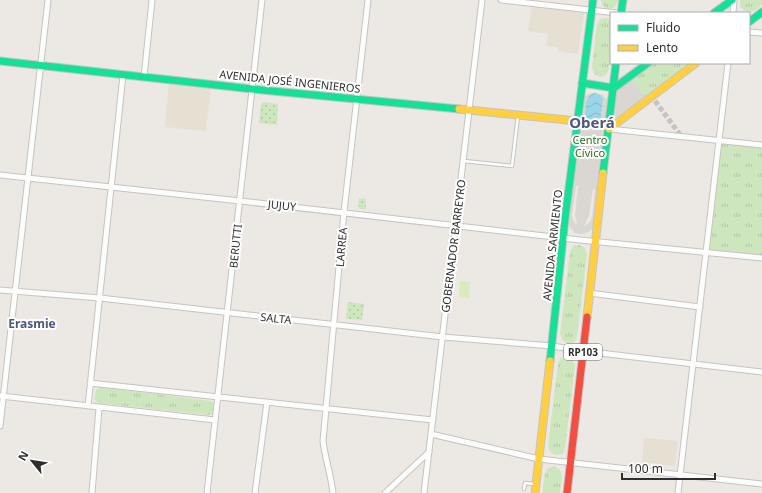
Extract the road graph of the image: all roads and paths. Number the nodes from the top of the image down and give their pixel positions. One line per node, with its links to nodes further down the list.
1 (48, 0): 24 (street)
2 (152, 0): 26 (street)
3 (262, 0): 29 (street, BERUTTI)
4 (368, 0): 30 (street, LARREA)
5 (482, 0): 31 (street, GOBERNADOR BARREYRO)
6 (501, 0): 10 (street)
7 (593, 0): 10 (main road, AVENIDA SARMIENTO / RP103)
8 (622, 0): 12 (main road)
9 (733, 0): 13 (main road); 14 (street)
10 (592, 10): 11 (street); 27 (main road, AVENIDA SARMIENTO / RP103)
11 (610, 12)
12 (621, 12)
13 (715, 12)
14 (733, 12)
15 (762, 12): 16 (main road)
16 (750, 21)
17 (750, 32): 18 (street)
18 (762, 34)
19 (0, 61): 24 (main road, AVENIDA JOSÉ INGENIEROS)
20 (616, 64): 28 (main road, RP103)
21 (647, 64): 28 (main road)
22 (695, 64): 34 (main road)
23 (728, 64): 35 (street)
24 (40, 66): 25 (main road, AVENIDA JOSÉ INGENIEROS); 39 (street)
25 (123, 75): 26 (main road, AVENIDA JOSÉ INGENIEROS); 40 (street)
26 (144, 76): 29 (main road, AVENIDA JOSÉ INGENIEROS)
27 (582, 83): 28 (main road); 33 (main road, AVENIDA SARMIENTO / RP103)
28 (614, 88): 34 (main road, RP103)
29 (252, 89): 30 (main road, AVENIDA JOSÉ INGENIEROS); 41 (street, BERUTTI)
30 (357, 99): 31 (main road, AVENIDA JOSÉ INGENIEROS); 42 (street, LARREA)
31 (469, 111): 32 (main road, AVENIDA JOSÉ INGENIEROS); 37 (street, GOBERNADOR BARREYRO)
32 (518, 116): 33 (main road, AVENIDA JOSÉ INGENIEROS); 37 (lane)
33 (577, 121): 44 (main road, AVENIDA SARMIENTO / RP103)
34 (609, 129): 35 (street); 45 (main road, RP103)
35 (719, 141): 36 (street); 46 (street)
36 (762, 145)
37 (463, 161): 43 (street, GOBERNADOR BARREYRO)
38 (0, 175): 39 (street, JUJUY)
39 (28, 178): 40 (street, JUJUY); 49 (street)
40 (112, 187): 41 (street, JUJUY); 51 (street)
41 (240, 201): 42 (street, JUJUY); 53 (street, BERUTTI)
42 (344, 212): 43 (street, JUJUY); 54 (street, LARREA)
43 (456, 225): 44 (street, JUJUY); 55 (street, GOBERNADOR BARREYRO)
44 (564, 237): 45 (street, JUJUY); 56 (main road, AVENIDA SARMIENTO / RP103)
45 (595, 241): 46 (street, JUJUY); 50 (main road, RP103)
46 (705, 253): 47 (street, JUJUY); 52 (street)
47 (762, 258)
48 (0, 290): 49 (street, SALTA)
49 (15, 291): 51 (street, SALTA); 61 (street)
50 (589, 293): 52 (street); 57 (main road, RP103)
51 (100, 298): 53 (street, SALTA); 60 (street)
52 (700, 307): 58 (street)
53 (227, 312): 54 (street, SALTA); 62 (street, BERUTTI)
54 (334, 324): 55 (street, SALTA); 66 (street, LARREA)
55 (443, 337): 56 (street, SALTA); 68 (street, GOBERNADOR BARREYRO)
56 (552, 346): 57 (street, SALTA); 72 (main road, AVENIDA SARMIENTO / RP103)
57 (583, 351): 58 (street, SALTA); 73 (main road, RP103)
58 (693, 364): 59 (street, SALTA); 74 (street)
59 (762, 372)
60 (90, 383): 62 (street); 64 (street)
61 (2, 396): 64 (street); 69 (street)
62 (218, 397): 63 (street); 67 (street, BERUTTI)
63 (267, 402): 66 (street); 80 (street)
64 (88, 406): 65 (street)
65 (99, 408): 67 (street); 78 (street)
66 (326, 408): 68 (street); 81 (street, LARREA)
67 (215, 420): 79 (street, BERUTTI)
68 (433, 420): 70 (street, GOBERNADOR BARREYRO)
69 (0, 426)
70 (431, 434): 71 (street, GOBERNADOR BARREYRO); 72 (street)
71 (429, 452): 83 (street); 84 (street, GOBERNADOR BARREYRO)
72 (539, 459): 73 (street); 75 (main road, AVENIDA SARMIENTO / RP103)
73 (570, 463): 74 (street); 86 (main road, RP103)
74 (680, 475): 76 (street); 87 (street)
75 (536, 484): 77 (lane); 85 (main road, AVENIDA SARMIENTO / RP103)
76 (762, 484)
77 (524, 489)
78 (92, 493)
79 (207, 493)
80 (255, 493)
81 (333, 493): 82 (street)
82 (339, 493)
83 (385, 493)
84 (424, 493)
85 (535, 493)
86 (567, 493)
87 (678, 493)

